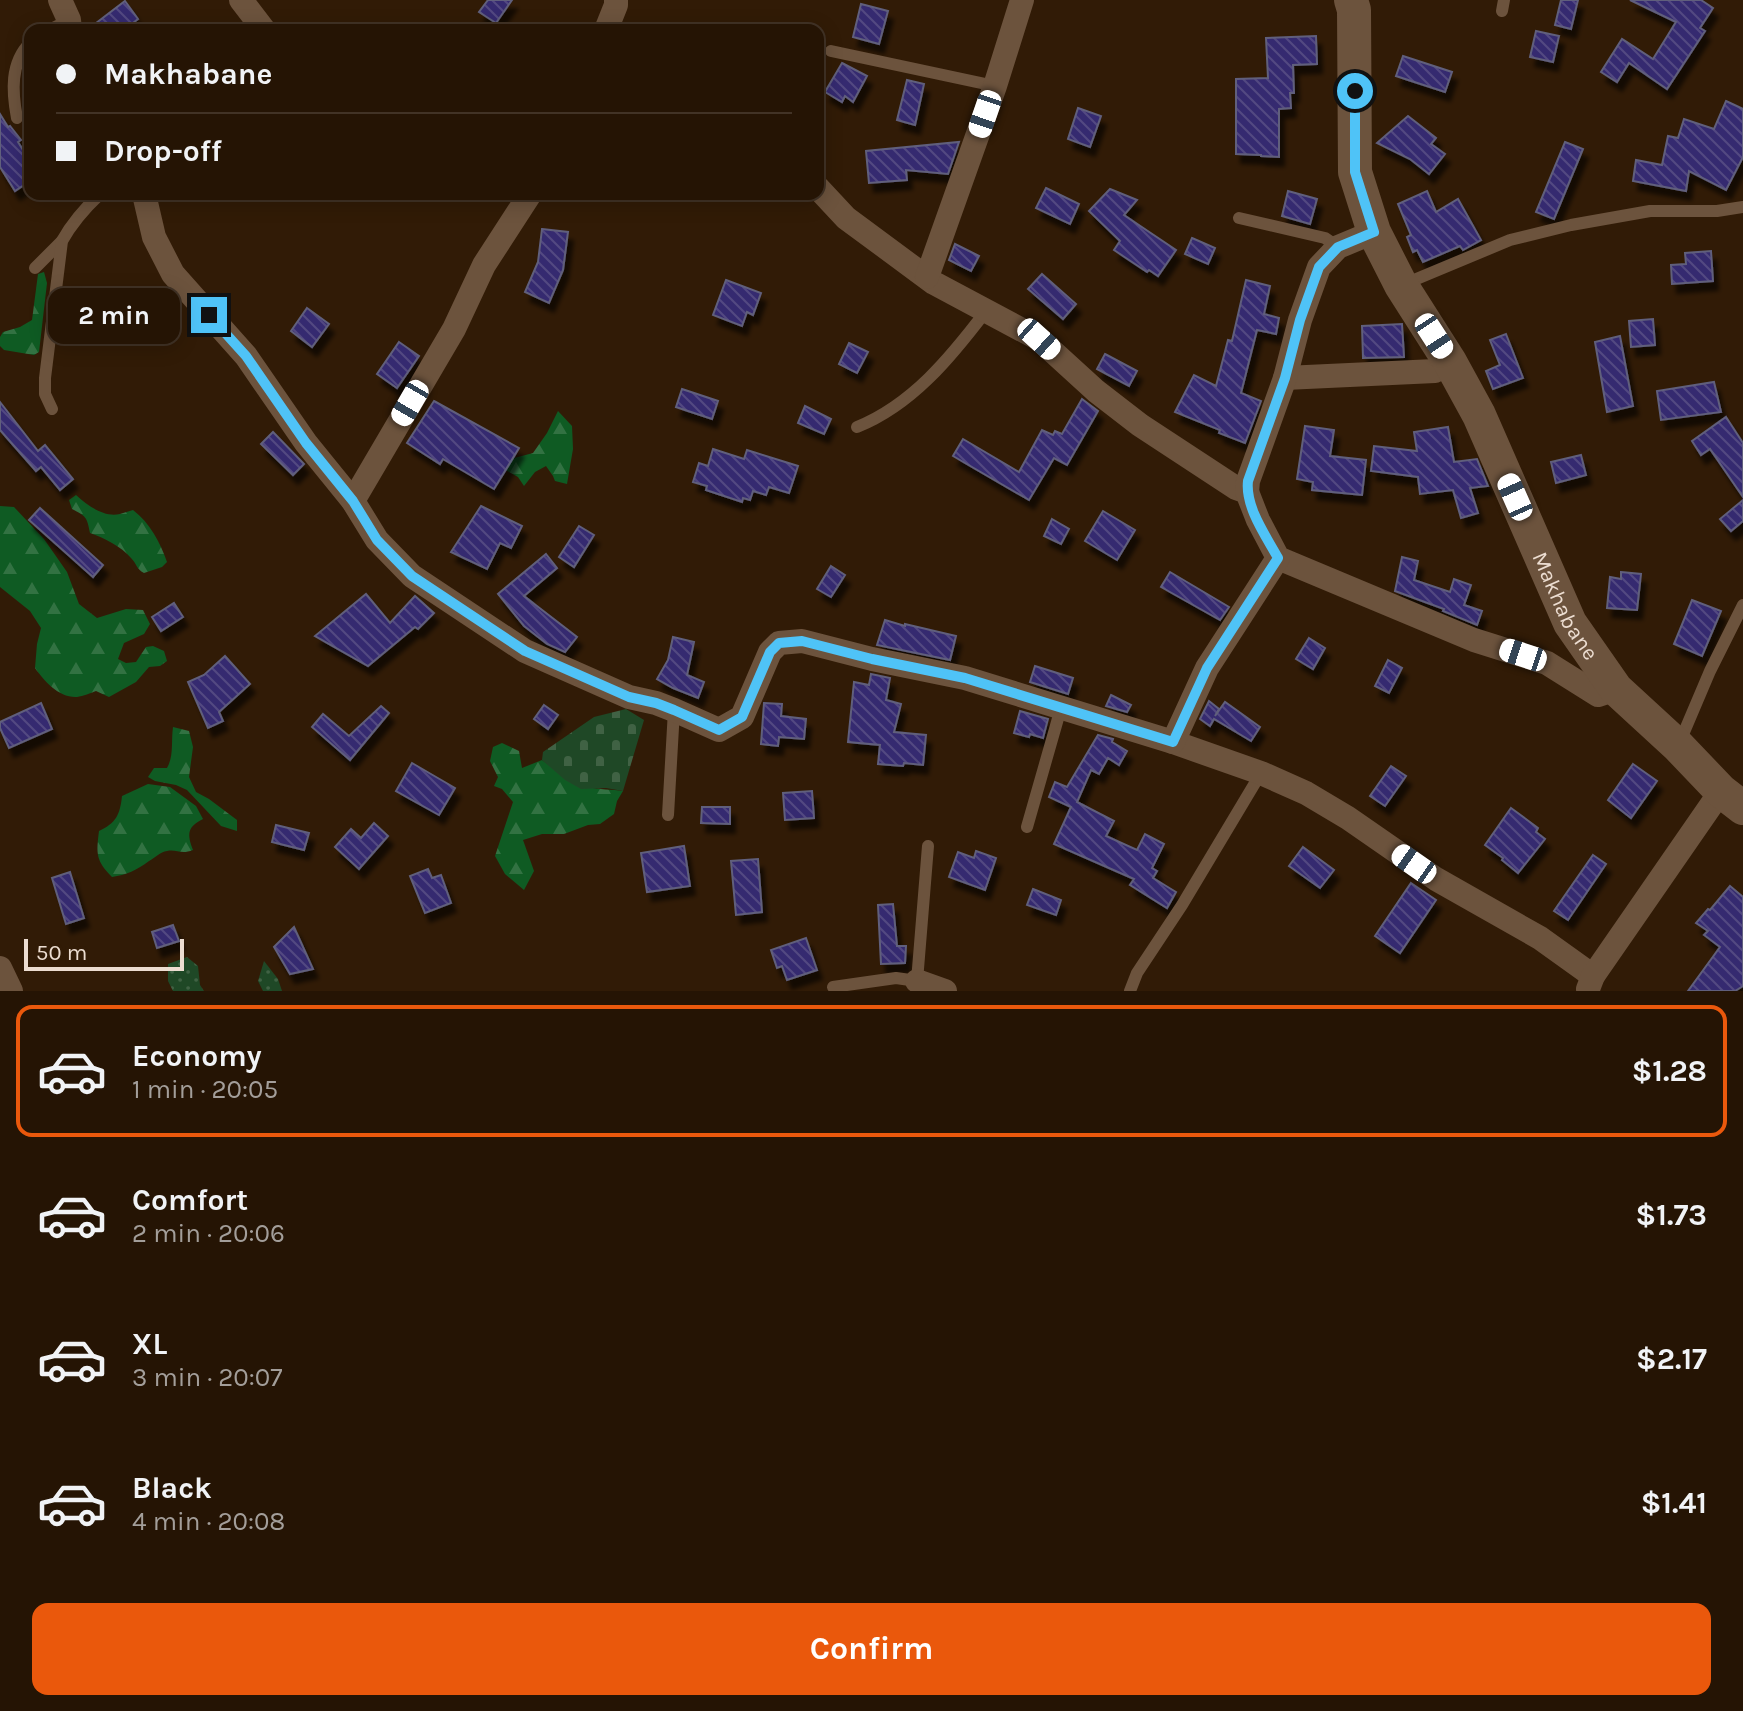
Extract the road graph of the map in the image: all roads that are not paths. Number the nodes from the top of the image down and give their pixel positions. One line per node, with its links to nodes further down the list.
1 (241, 0): 5 (street)
2 (616, 0): 6 (street)
3 (1022, 0): 9 (street)
4 (1351, 0): 17 (street, Makhabane)
5 (259, 24)
6 (608, 24)
7 (24, 50): 10 (lane)
8 (831, 51): 9 (lane)
9 (995, 86): 21 (street)
10 (17, 118)
11 (824, 194): 21 (street)
12 (94, 200): 18 (lane)
13 (145, 200): 29 (street)
14 (526, 200): 29 (street)
15 (1743, 207): 22 (lane)
16 (1239, 218): 19 (lane)
17 (1374, 232): 19 (street); 22 (street, Makhabane)
18 (62, 241): 20 (lane); 26 (lane)
19 (1338, 247): 25 (street)
20 (35, 268)
21 (927, 277): 23 (street)
22 (1401, 285): 24 (street, Makhabane)
23 (986, 311): 27 (lane); 28 (street)
24 (1450, 362): 25 (street); 32 (street, Makhabane)
25 (1285, 378): 28 (street)
26 (52, 409)
27 (857, 427)
28 (1247, 492): 30 (street)
29 (353, 501): 34 (street)
30 (1278, 558): 32 (street); 35 (street)
31 (1743, 605): 36 (lane)
32 (1616, 689): 36 (street, Makhabane)
33 (1061, 708): 34 (street); 35 (street); 40 (lane)
34 (674, 710): 39 (lane)
35 (1173, 742): 37 (street)
36 (1678, 746): 38 (street, Makhabane)
37 (1261, 773): 44 (street); 48 (lane)
38 (1732, 800): 44 (street)
39 (668, 815)
40 (1027, 827)
41 (928, 846): 43 (lane)
42 (0, 968): 46 (street)
43 (917, 981): 45 (lane); 47 (street)
44 (1590, 984)
45 (833, 987)
46 (11, 991)
47 (945, 991)
48 (1130, 991)

